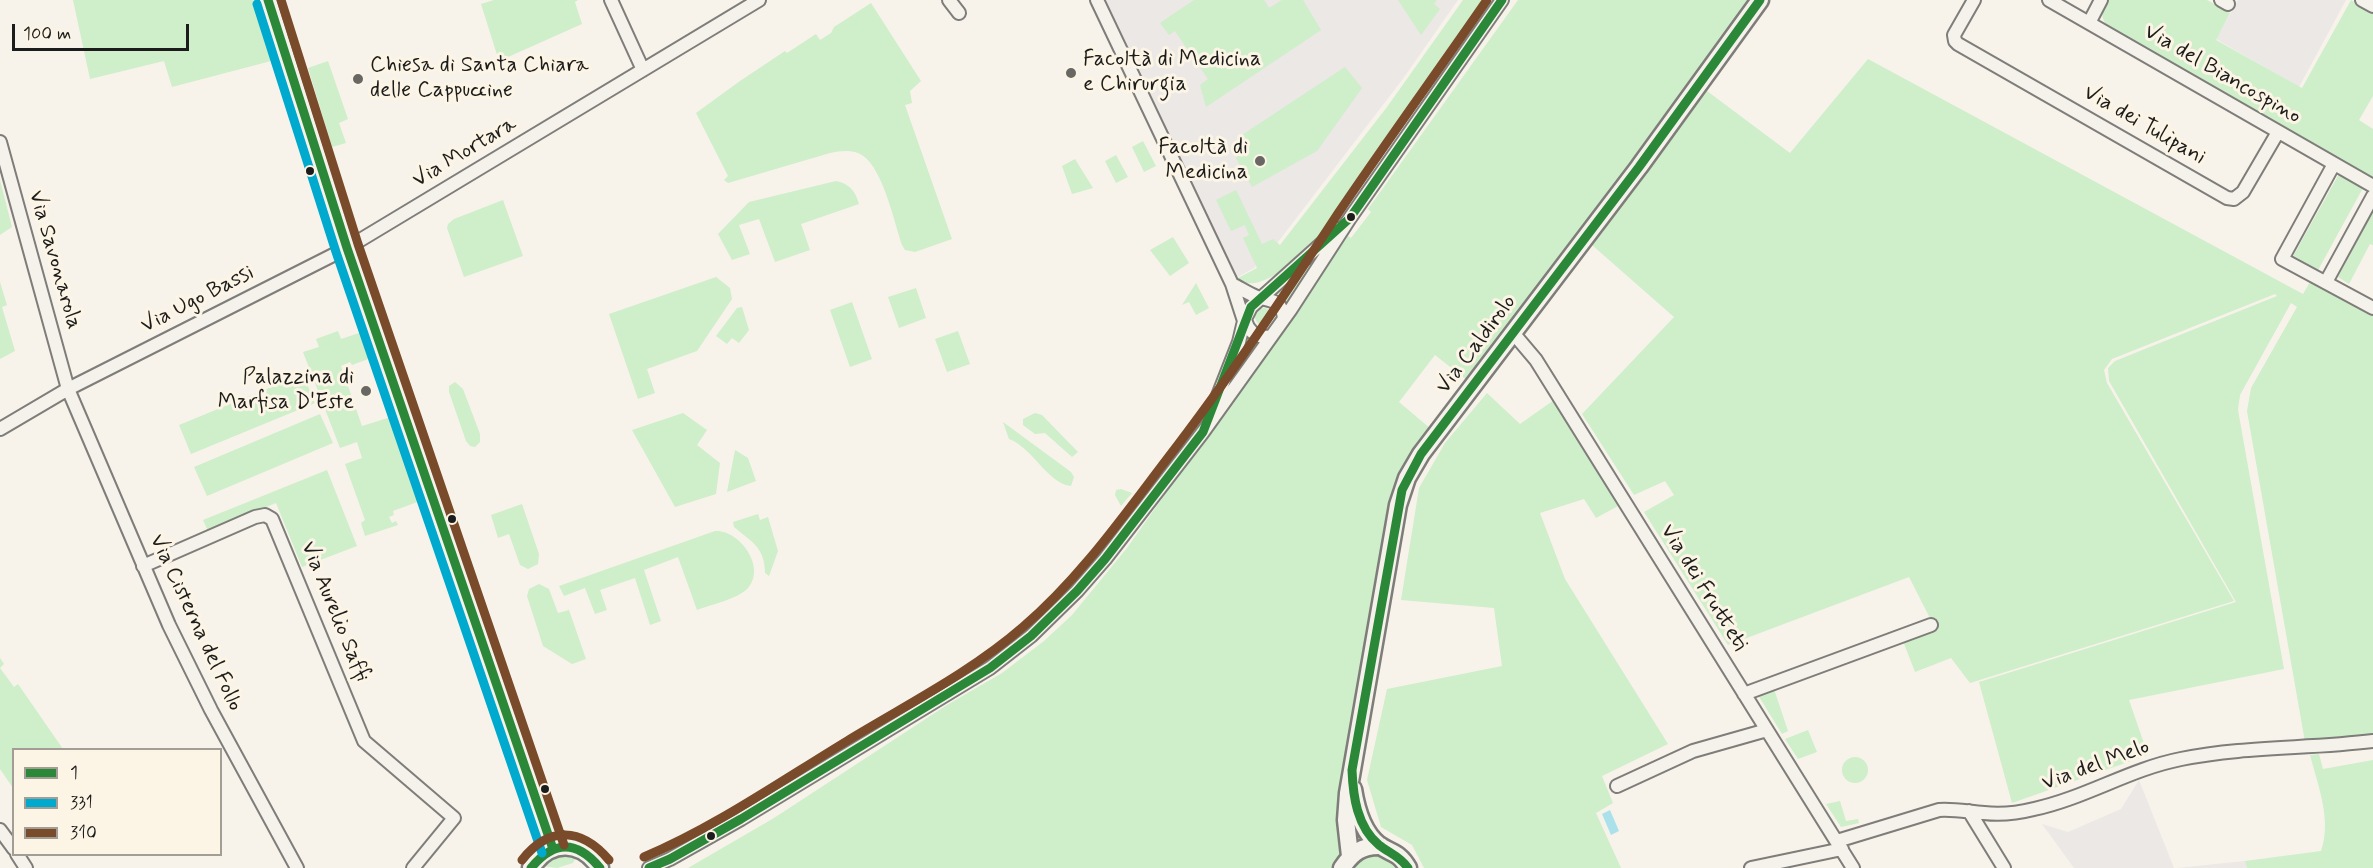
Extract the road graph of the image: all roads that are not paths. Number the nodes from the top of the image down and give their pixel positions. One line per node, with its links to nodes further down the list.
1 (268, 0): 23 (main road)
2 (611, 0): 15 (street)
3 (759, 0): 15 (street, Via Mortara)
4 (950, 0): 13 (street)
5 (1097, 0): 25 (street)
6 (1502, 0): 22 (street)
7 (1760, 0): 30 (main road, Via Caldirolo)
8 (1974, 0): 16 (street, Via dei Tulipani)
9 (2049, 0): 14 (street, Via del Biancospino)
10 (2102, 0): 14 (street)
11 (2362, 0): 12 (street)
12 (2373, 6)
13 (959, 14)
14 (2089, 23): 16 (street, Via del Biancospino)
15 (643, 70): 23 (street, Via Mortara)
16 (2278, 132): 18 (street, Via del Biancospino)
17 (0, 142): 19 (street, Via Savonarola)
18 (2334, 164): 20 (street, Via del Biancospino); 24 (street)
19 (3, 168): 32 (street, Via Savonarola)
20 (2373, 186)
21 (2373, 196): 24 (street)
22 (1350, 218): 26 (street); 28 (street)
23 (347, 248): 32 (street, Via Ugo Bassi); 47 (main road)
24 (2325, 282): 27 (street)
25 (1232, 284): 26 (street); 29 (street)
26 (1260, 298): 28 (street); 29 (street)
27 (2373, 308)
28 (1284, 318): 31 (street)
29 (1244, 321): 31 (street); 34 (street)
30 (1514, 334): 37 (street, Via dei Frutteti); 40 (main road, Via Caldirolo)
31 (1271, 336): 34 (street)
32 (68, 389): 33 (street, Via Ugo Bassi); 35 (street, Via Cisterna del Follo)
33 (0, 429)
34 (1203, 432): 49 (street)
35 (143, 566): 50 (street, Via Cisterna del Follo); 51 (street, Via Aurelio Saffi)
36 (1931, 625): 37 (street)
37 (1744, 694): 38 (street, Via dei Frutteti)
38 (1767, 730): 41 (street); 44 (street, Via dei Frutteti)
39 (2373, 741): 42 (street, Via del Melo)
40 (1352, 770): 45 (main road, Via Caldirolo); 48 (main road, Via Caldirolo)
41 (1617, 786)
42 (1969, 811): 44 (street, Via del Melo); 57 (street)
43 (0, 830): 46 (street)
44 (1839, 845): 55 (street, Via del Melo); 56 (street, Via dei Frutteti)
45 (1381, 846): 48 (main road, Via Caldirolo); 54 (main road, Via Caldirolo)
46 (7, 847)
47 (553, 849): 52 (main road); 53 (main road)
48 (1346, 862)
49 (654, 867)
50 (297, 868)
51 (413, 868)
52 (531, 868)
53 (600, 868)
54 (1408, 868)
55 (1751, 868)
56 (1853, 868)
57 (2004, 868)

